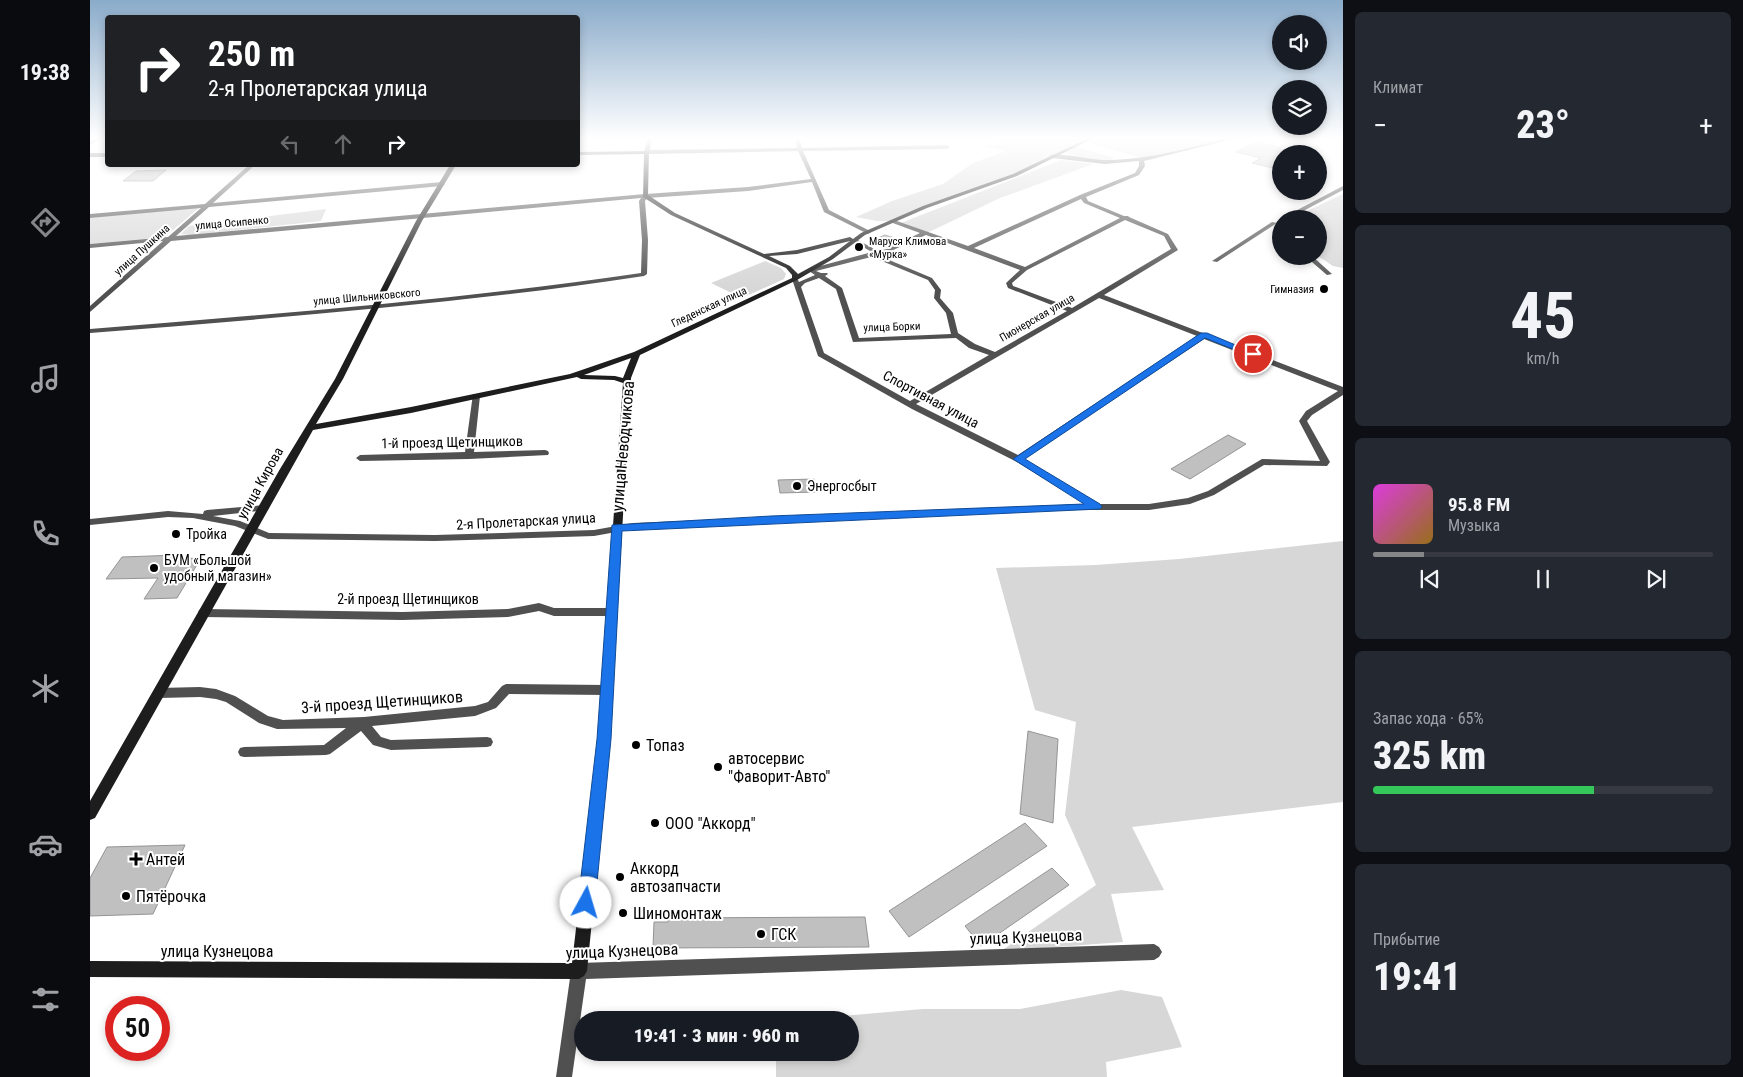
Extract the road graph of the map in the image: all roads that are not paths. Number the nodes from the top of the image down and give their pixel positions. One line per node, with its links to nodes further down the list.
1 (227, 187): 12 (street, улица Пушкина)
2 (406, 187): 12 (street)
3 (440, 187): 15 (main road, улица Кирова)
4 (646, 187): 10 (main road)
5 (761, 187): 10 (street, улица Осипенко)
6 (817, 187): 20 (street)
7 (982, 187): 17 (main road, Гледенская улица)
8 (1104, 187): 11 (street)
9 (1343, 188): 13 (street)
10 (646, 196): 15 (street, улица Осипенко); 26 (main road); 36 (street, улица Шильниковского)
11 (1082, 196): 16 (street); 24 (street)
12 (207, 205): 14 (street); 21 (street, улица Пушкина)
13 (1300, 210)
14 (90, 216)
15 (422, 216): 21 (street, улица Осипенко); 36 (main road, улица Кирова)
16 (1126, 217): 29 (street); 35 (street, Пионерская улица)
17 (892, 221): 19 (street); 20 (main road, Гледенская улица)
18 (1272, 225): 27 (street)
19 (926, 232): 24 (street); 25 (street)
20 (865, 233): 22 (main road, Гледенская улица); 26 (main road)
21 (169, 239): 23 (street, улица Осипенко); 37 (street, улица Пушкина)
22 (854, 240): 25 (street); 30 (main road, Гледенская улица)
23 (90, 246)
24 (969, 248): 29 (street)
25 (876, 252): 30 (street); 32 (street); 41 (street)
26 (761, 254): 33 (main road)
27 (1215, 261)
28 (1318, 265): 31 (street)
29 (1025, 269): 38 (street)
30 (811, 270): 32 (street, улица Борки); 33 (main road, Гледенская улица)
31 (1329, 274)
32 (821, 275): 34 (street); 41 (street, улица Борки)
33 (795, 279): 34 (street, Спортивная улица); 42 (main road, Гледенская улица)
34 (797, 288): 48 (street, Спортивная улица)
35 (1100, 296): 38 (street, Пионерская улица); 40 (street)
36 (374, 308): 39 (street, улица Шильниковского); 49 (main road, улица Кирова)
37 (90, 310)
38 (1072, 310): 43 (street, Пионерская улица)
39 (90, 331)
40 (1204, 335): 46 (street); 53 (street)
41 (958, 336): 43 (street)
42 (637, 354): 44 (main road, Гледенская улица); 45 (main road, улица Неводчикова)
43 (995, 355): 48 (street, Пионерская улица)
44 (572, 376): 45 (main road); 47 (main road, Гледенская улица)
45 (627, 382): 58 (main road, улица Неводчикова)
46 (1343, 391): 54 (street, 2-я Пролетарская улица)
47 (476, 396): 49 (main road, Гледенская улица); 51 (street)
48 (910, 404): 53 (street, Спортивная улица)
49 (310, 428): 55 (main road, улица Кирова)
50 (545, 453): 51 (street, 1-й проезд Щетинщиков)
51 (469, 456): 52 (street, 1-й проезд Щетинщиков)
52 (360, 458)
53 (1018, 459): 54 (street, Спортивная улица)
54 (1096, 507): 58 (street, 2-я Пролетарская улица)
55 (264, 508): 56 (street, 2-я Пролетарская улица); 59 (main road, улица Кирова)
56 (193, 515): 57 (street, 2-я Пролетарская улица); 59 (street, 2-я Пролетарская улица)
57 (90, 522)
58 (616, 528): 59 (street, 2-я Пролетарская улица); 60 (main road, улица Неводчикова)
59 (252, 530): 61 (main road, улица Кирова)
60 (612, 612): 61 (street, 2-й проезд Щетинщиков); 62 (main road, улица Неводчикова)
61 (204, 613): 63 (main road, улица Кирова)
62 (606, 690): 64 (street, 3-й проезд Щетинщиков); 70 (main road, улица Неводчикова)
63 (159, 693): 64 (street, 3-й проезд Щетинщиков); 67 (main road, улица Кирова)
64 (362, 723): 65 (street); 66 (street)
65 (487, 742)
66 (244, 752)
67 (90, 814)
68 (1154, 952): 70 (street, улица Кузнецова)
69 (90, 969): 70 (main road, улица Кузнецова)
70 (579, 971): 71 (street, улица Неводчикова)
71 (564, 1077)

